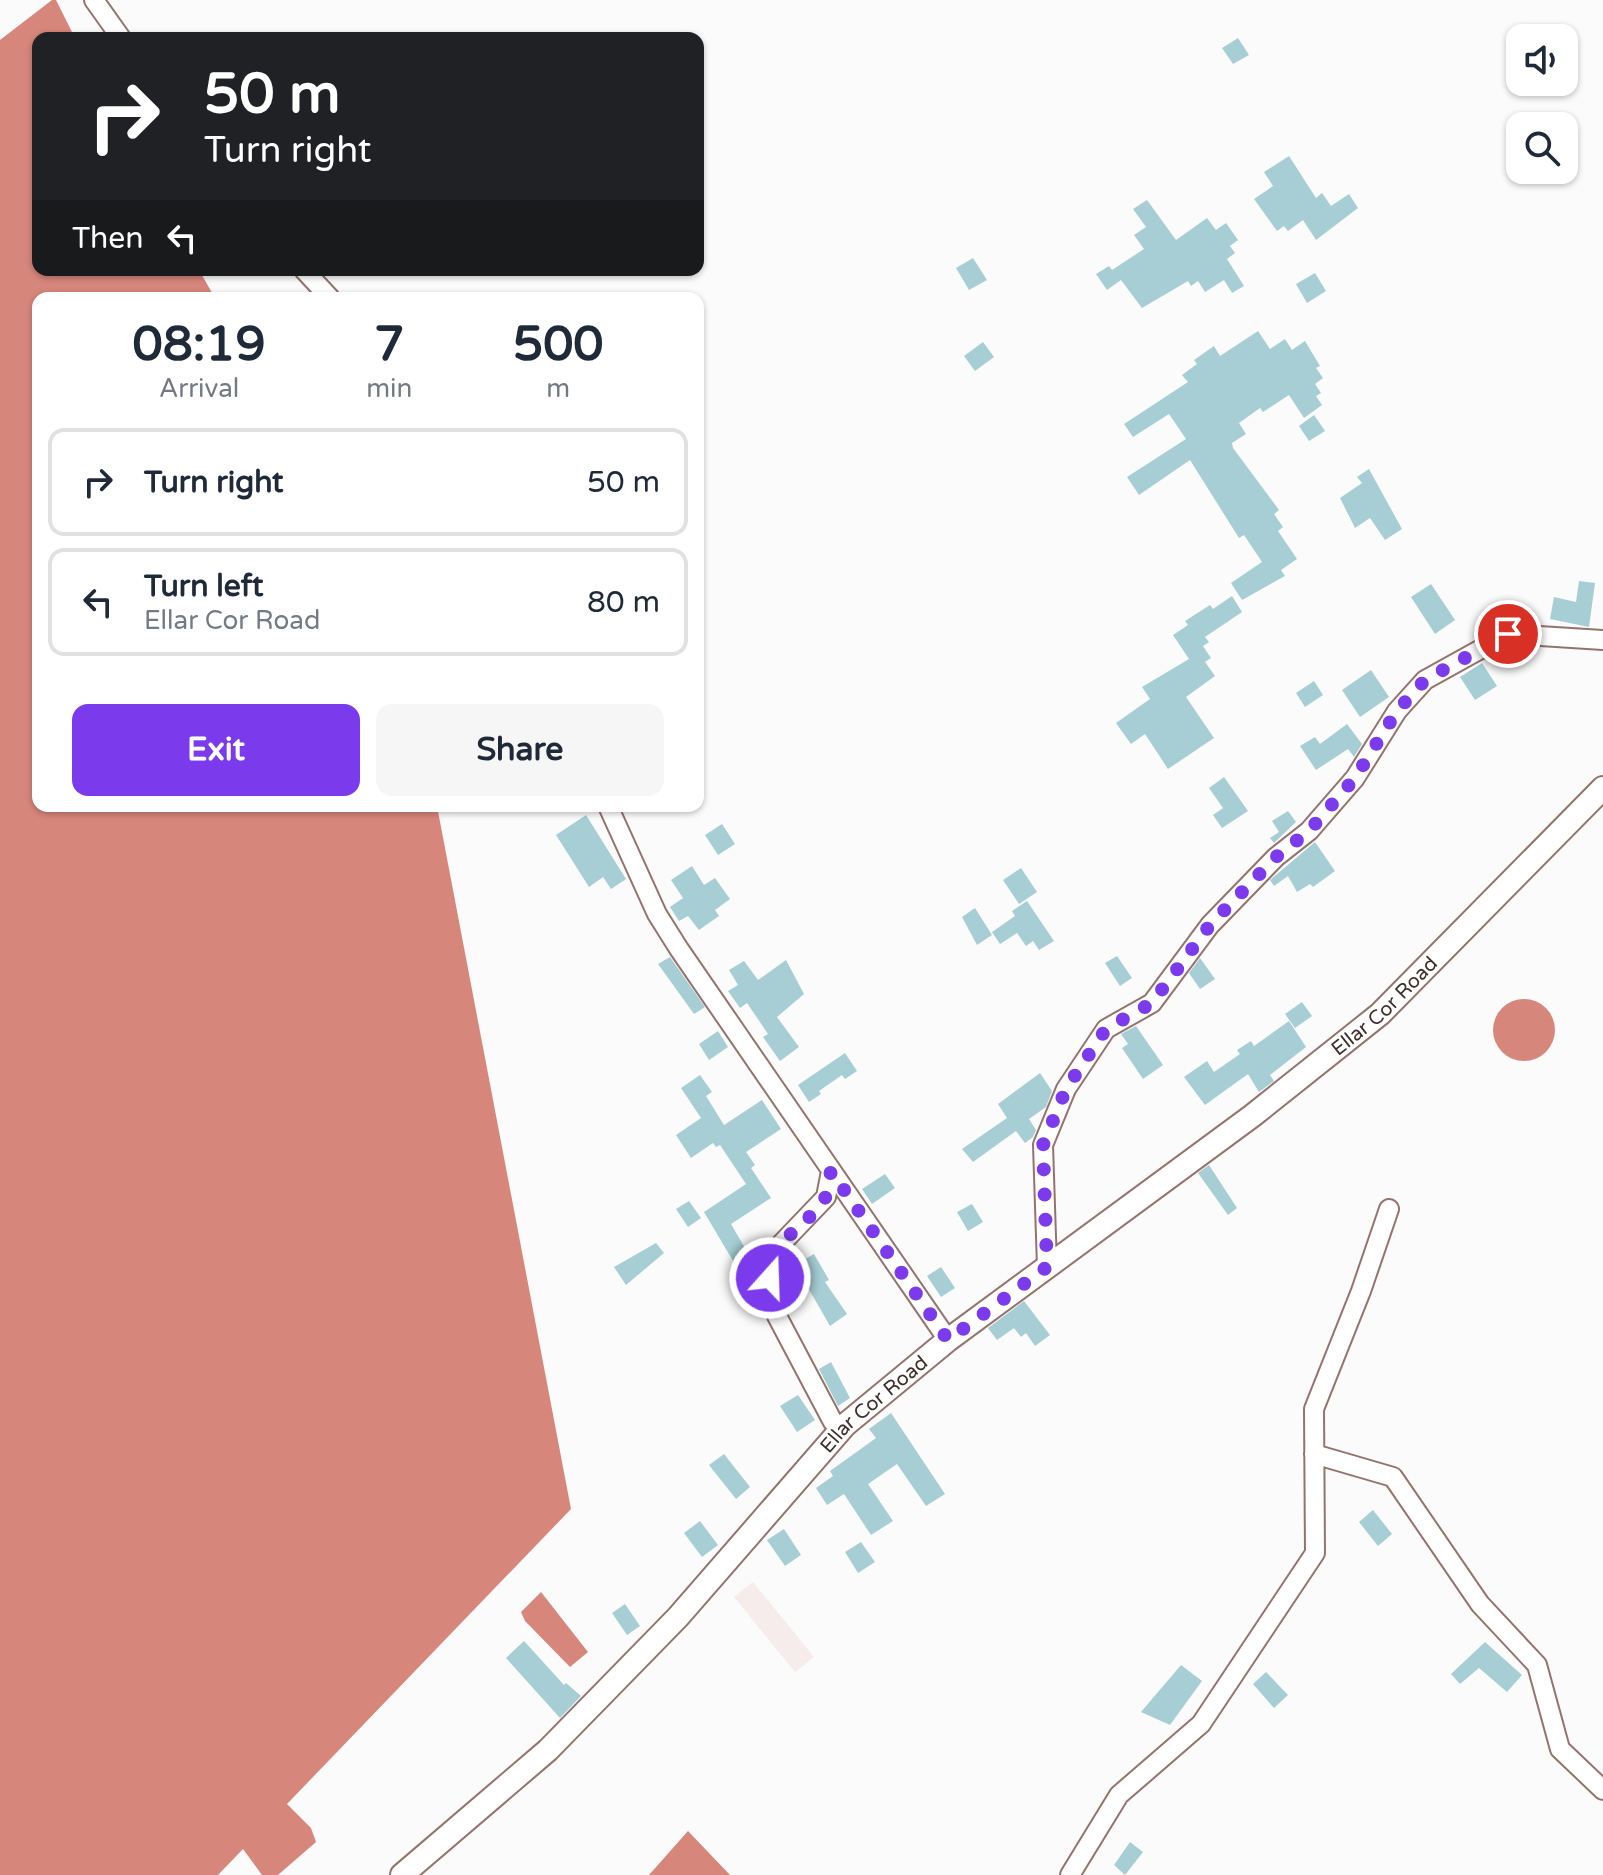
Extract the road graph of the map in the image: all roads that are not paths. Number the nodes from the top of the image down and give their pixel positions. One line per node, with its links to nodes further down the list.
1 (94, 0): 2 (street)
2 (117, 32)
3 (310, 276): 4 (street)
4 (324, 292)
5 (1603, 640): 10 (street)
6 (1603, 788): 10 (main road, Ellar Cor Road)
7 (611, 812): 8 (street)
8 (831, 1171): 11 (street); 12 (street)
9 (1389, 1209): 13 (street)
10 (1047, 1267): 11 (main road, Ellar Cor Road)
11 (948, 1340): 15 (main road, Ellar Cor Road)
12 (833, 1422)
13 (1314, 1454): 14 (street); 16 (street)
14 (1603, 1790)
15 (402, 1875)
16 (1070, 1875)

